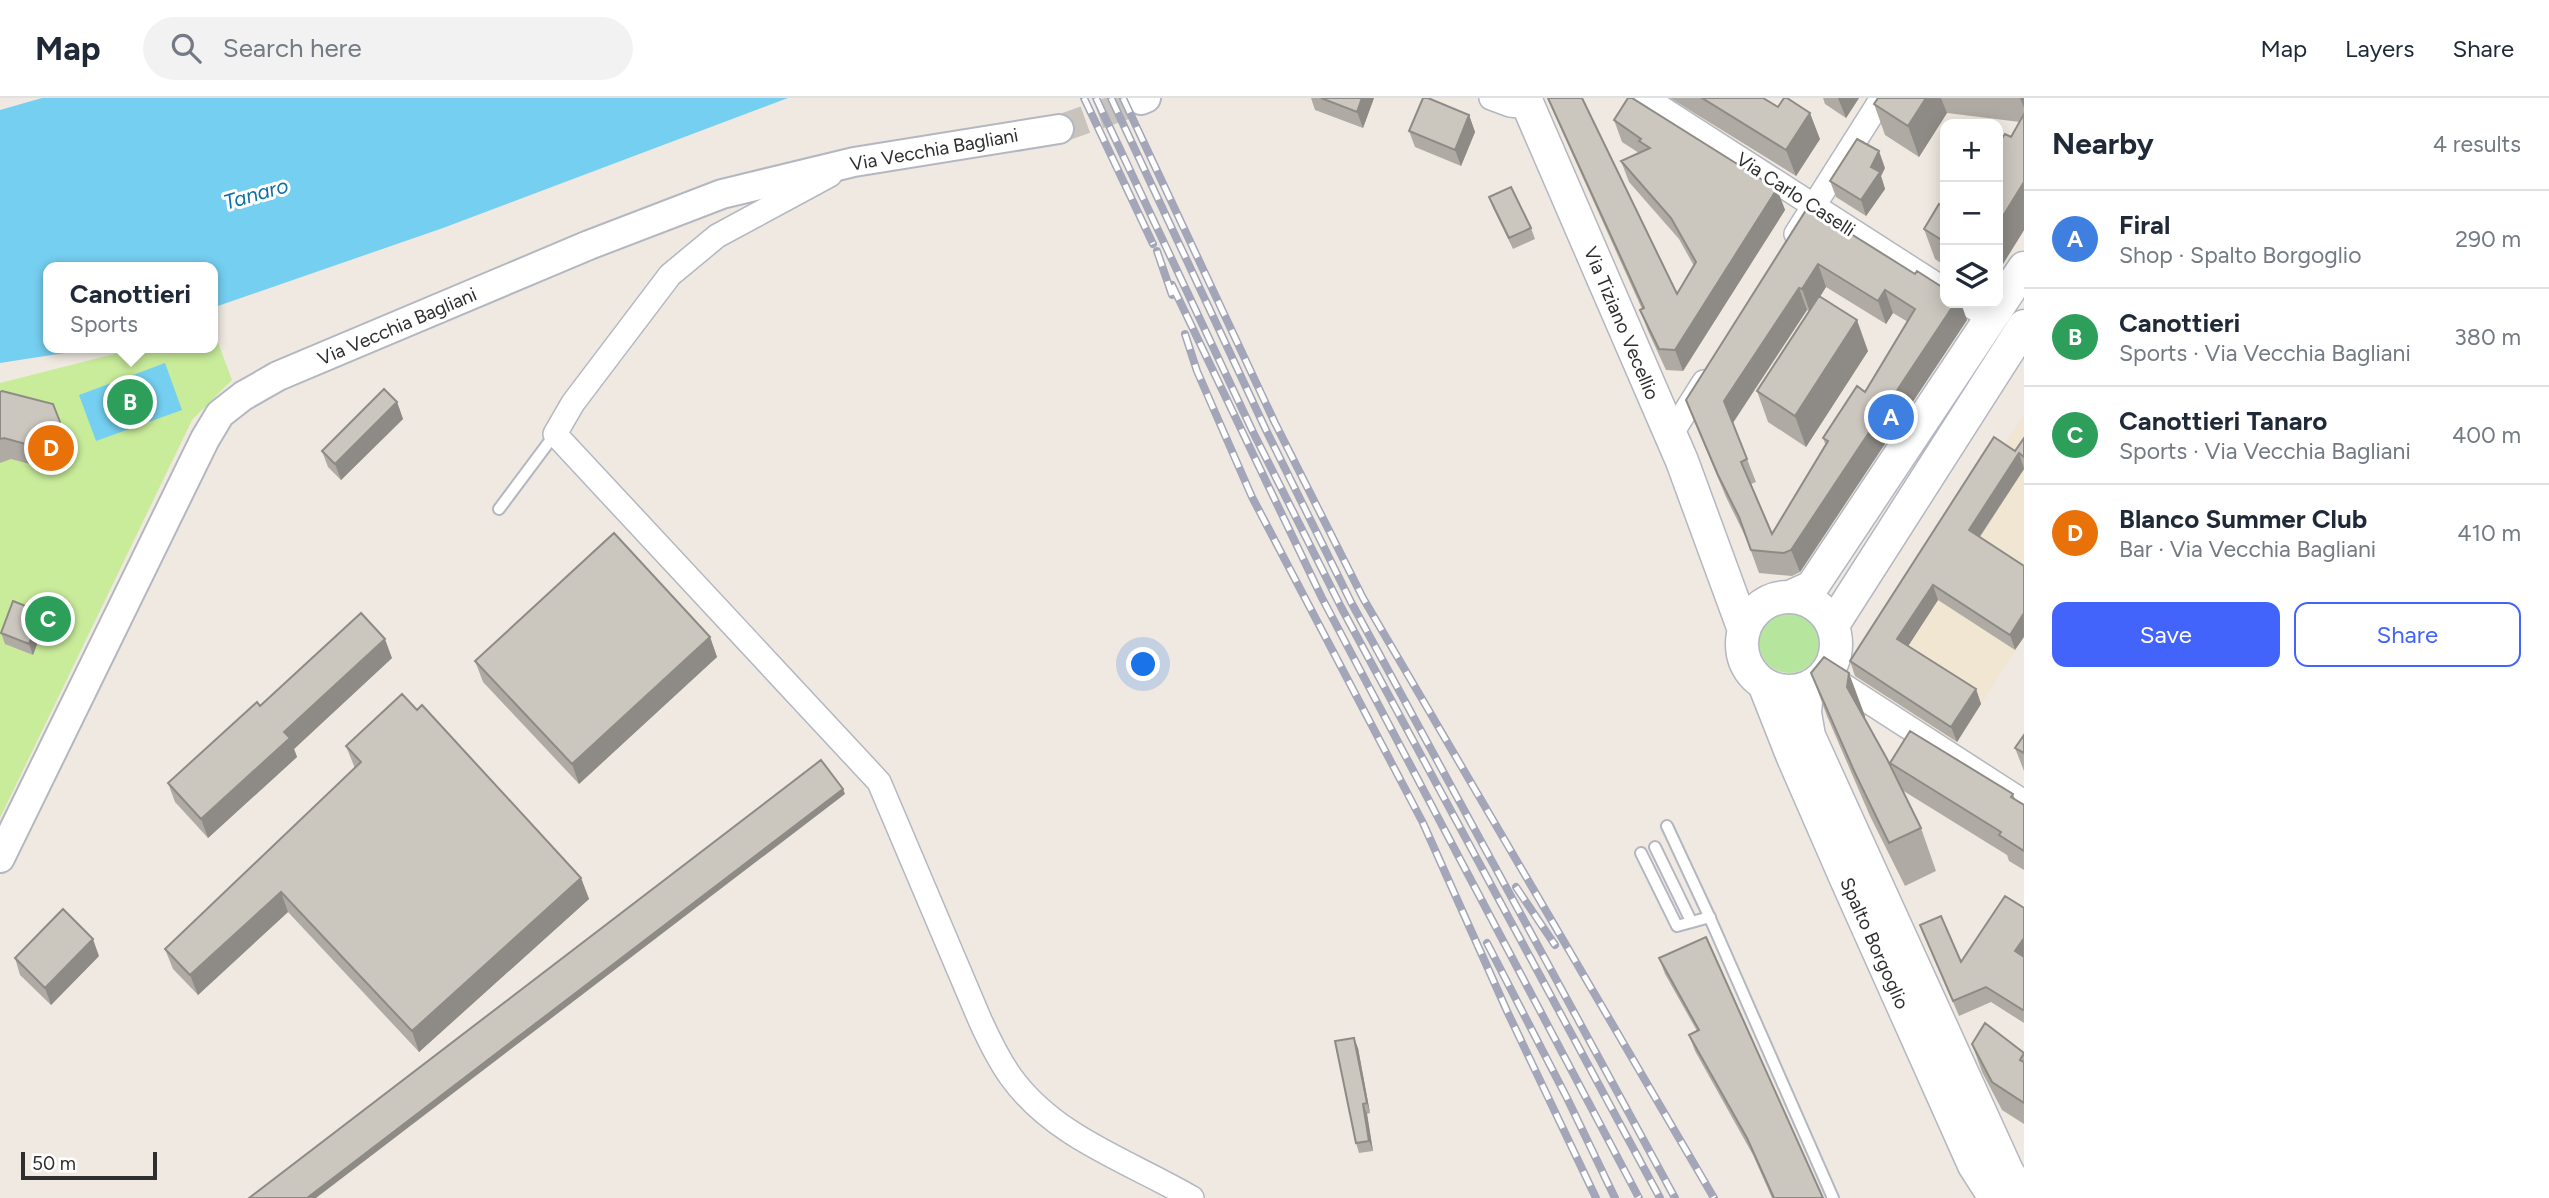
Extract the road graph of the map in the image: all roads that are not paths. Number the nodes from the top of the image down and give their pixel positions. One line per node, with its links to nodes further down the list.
1 (1491, 98): 4 (street)
2 (1646, 98): 7 (street, Via Carlo Caselli)
3 (1882, 98): 7 (street)
4 (1533, 105): 15 (main road, Via Tiziano Vecellio)
5 (1059, 128): 6 (street, Via Vecchia Bagliani)
6 (854, 162): 14 (street); 27 (street, Via Vecchia Bagliani)
7 (1814, 205): 8 (street); 10 (street, Via Carlo Caselli)
8 (1785, 251)
9 (2024, 268): 11 (main road)
10 (1940, 286)
11 (1978, 311): 18 (main road)
12 (2021, 338): 19 (main road)
13 (1713, 366): 15 (street)
14 (555, 434): 16 (lane); 31 (street)
15 (1670, 436): 17 (main road, Via Tiziano Vecellio)
16 (499, 509)
17 (1715, 549): 18 (main road); 20 (main road, Spalto Borgoglio)
18 (1782, 598): 19 (main road); 20 (main road)
19 (1833, 625): 21 (main road, Spalto Borgoglio)
20 (1744, 630): 22 (main road, Spalto Borgoglio)
21 (1817, 681): 22 (main road); 23 (street); 30 (main road, Spalto Borgoglio)
22 (1764, 684): 33 (main road, Spalto Borgoglio)
23 (2024, 802)
24 (1667, 826): 28 (lane)
25 (1655, 847): 29 (lane)
26 (1641, 853): 29 (lane)
27 (0, 858)
28 (1710, 917): 29 (lane); 32 (lane)
29 (1691, 921)
30 (2024, 1188)
31 (1192, 1198)
32 (1833, 1198)
33 (1995, 1198)

